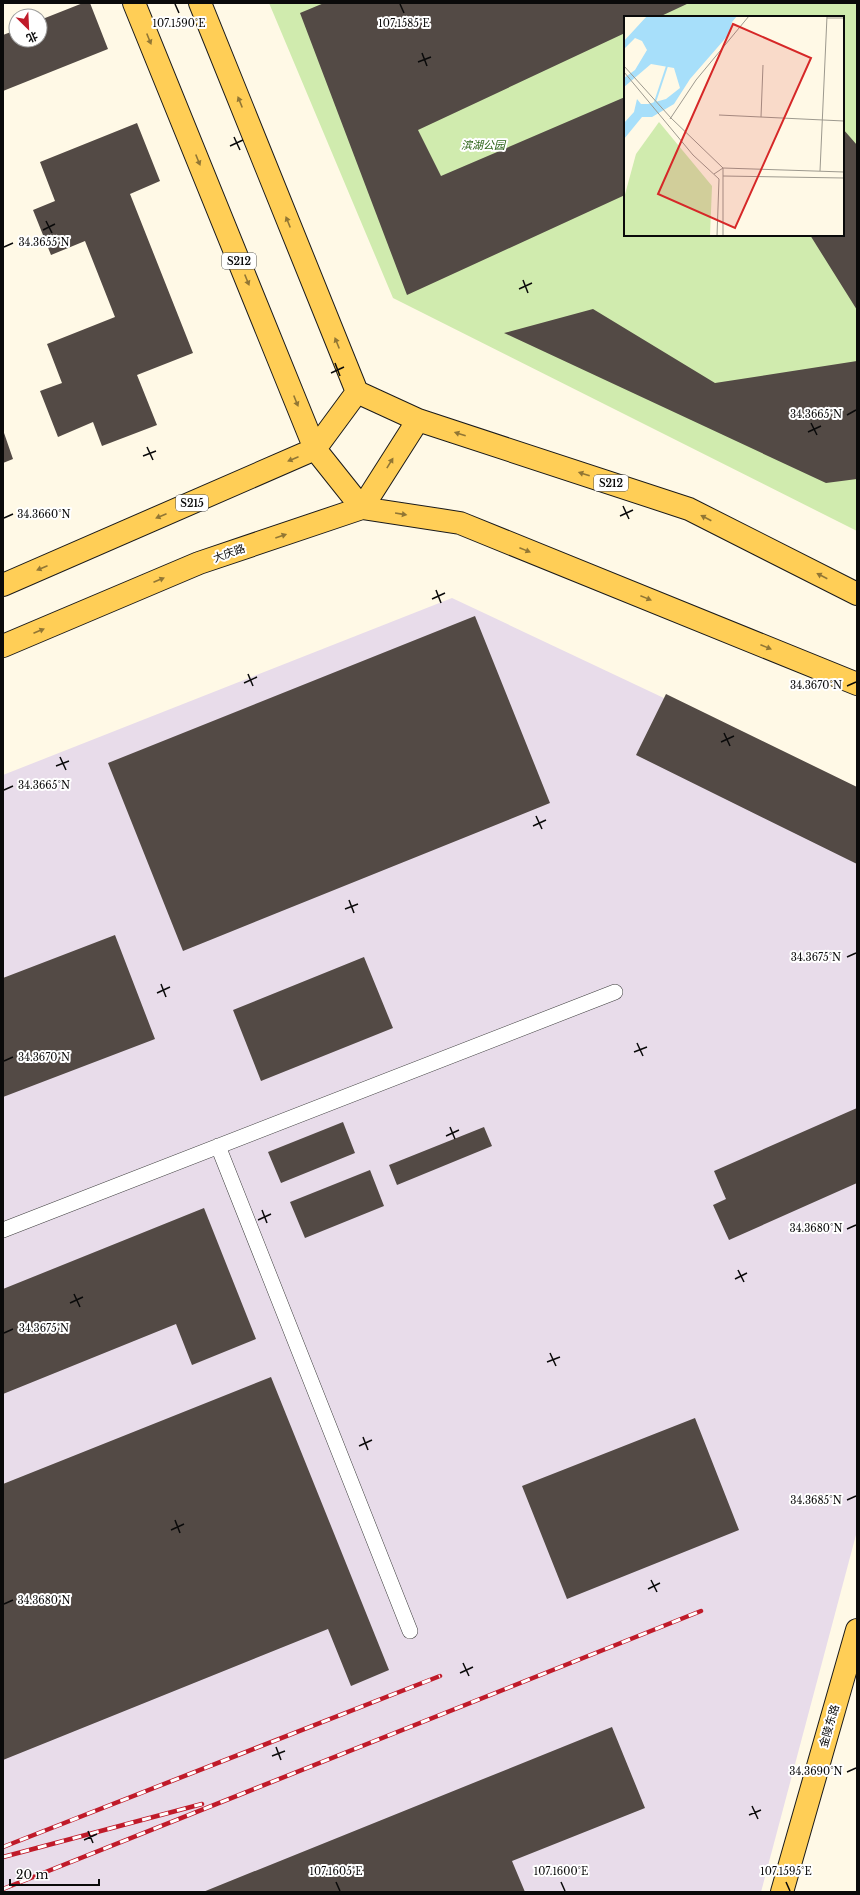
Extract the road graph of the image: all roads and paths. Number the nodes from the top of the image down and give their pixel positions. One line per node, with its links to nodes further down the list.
1 (134, 3): 5 (main road, S212, one-way to 5)
2 (200, 3): 3 (main road, one-way to 2)
3 (357, 392): 4 (main road, S212); 5 (main road)
4 (418, 420): 6 (main road, one-way to 4); 8 (main road, S212, one-way to 4)
5 (315, 449): 6 (main road, S212); 7 (main road, S215, one-way to 7)
6 (362, 508): 9 (main road, 大庆路, one-way to 6); 10 (main road, one-way to 10)
7 (3, 585)
8 (857, 594)
9 (3, 646)
10 (857, 684)
11 (615, 992): 12 (lane)
12 (218, 1146): 13 (lane); 15 (lane)
13 (3, 1230)
14 (857, 1630): 16 (main road, 金陵东路)
15 (410, 1631)
16 (782, 1892)

